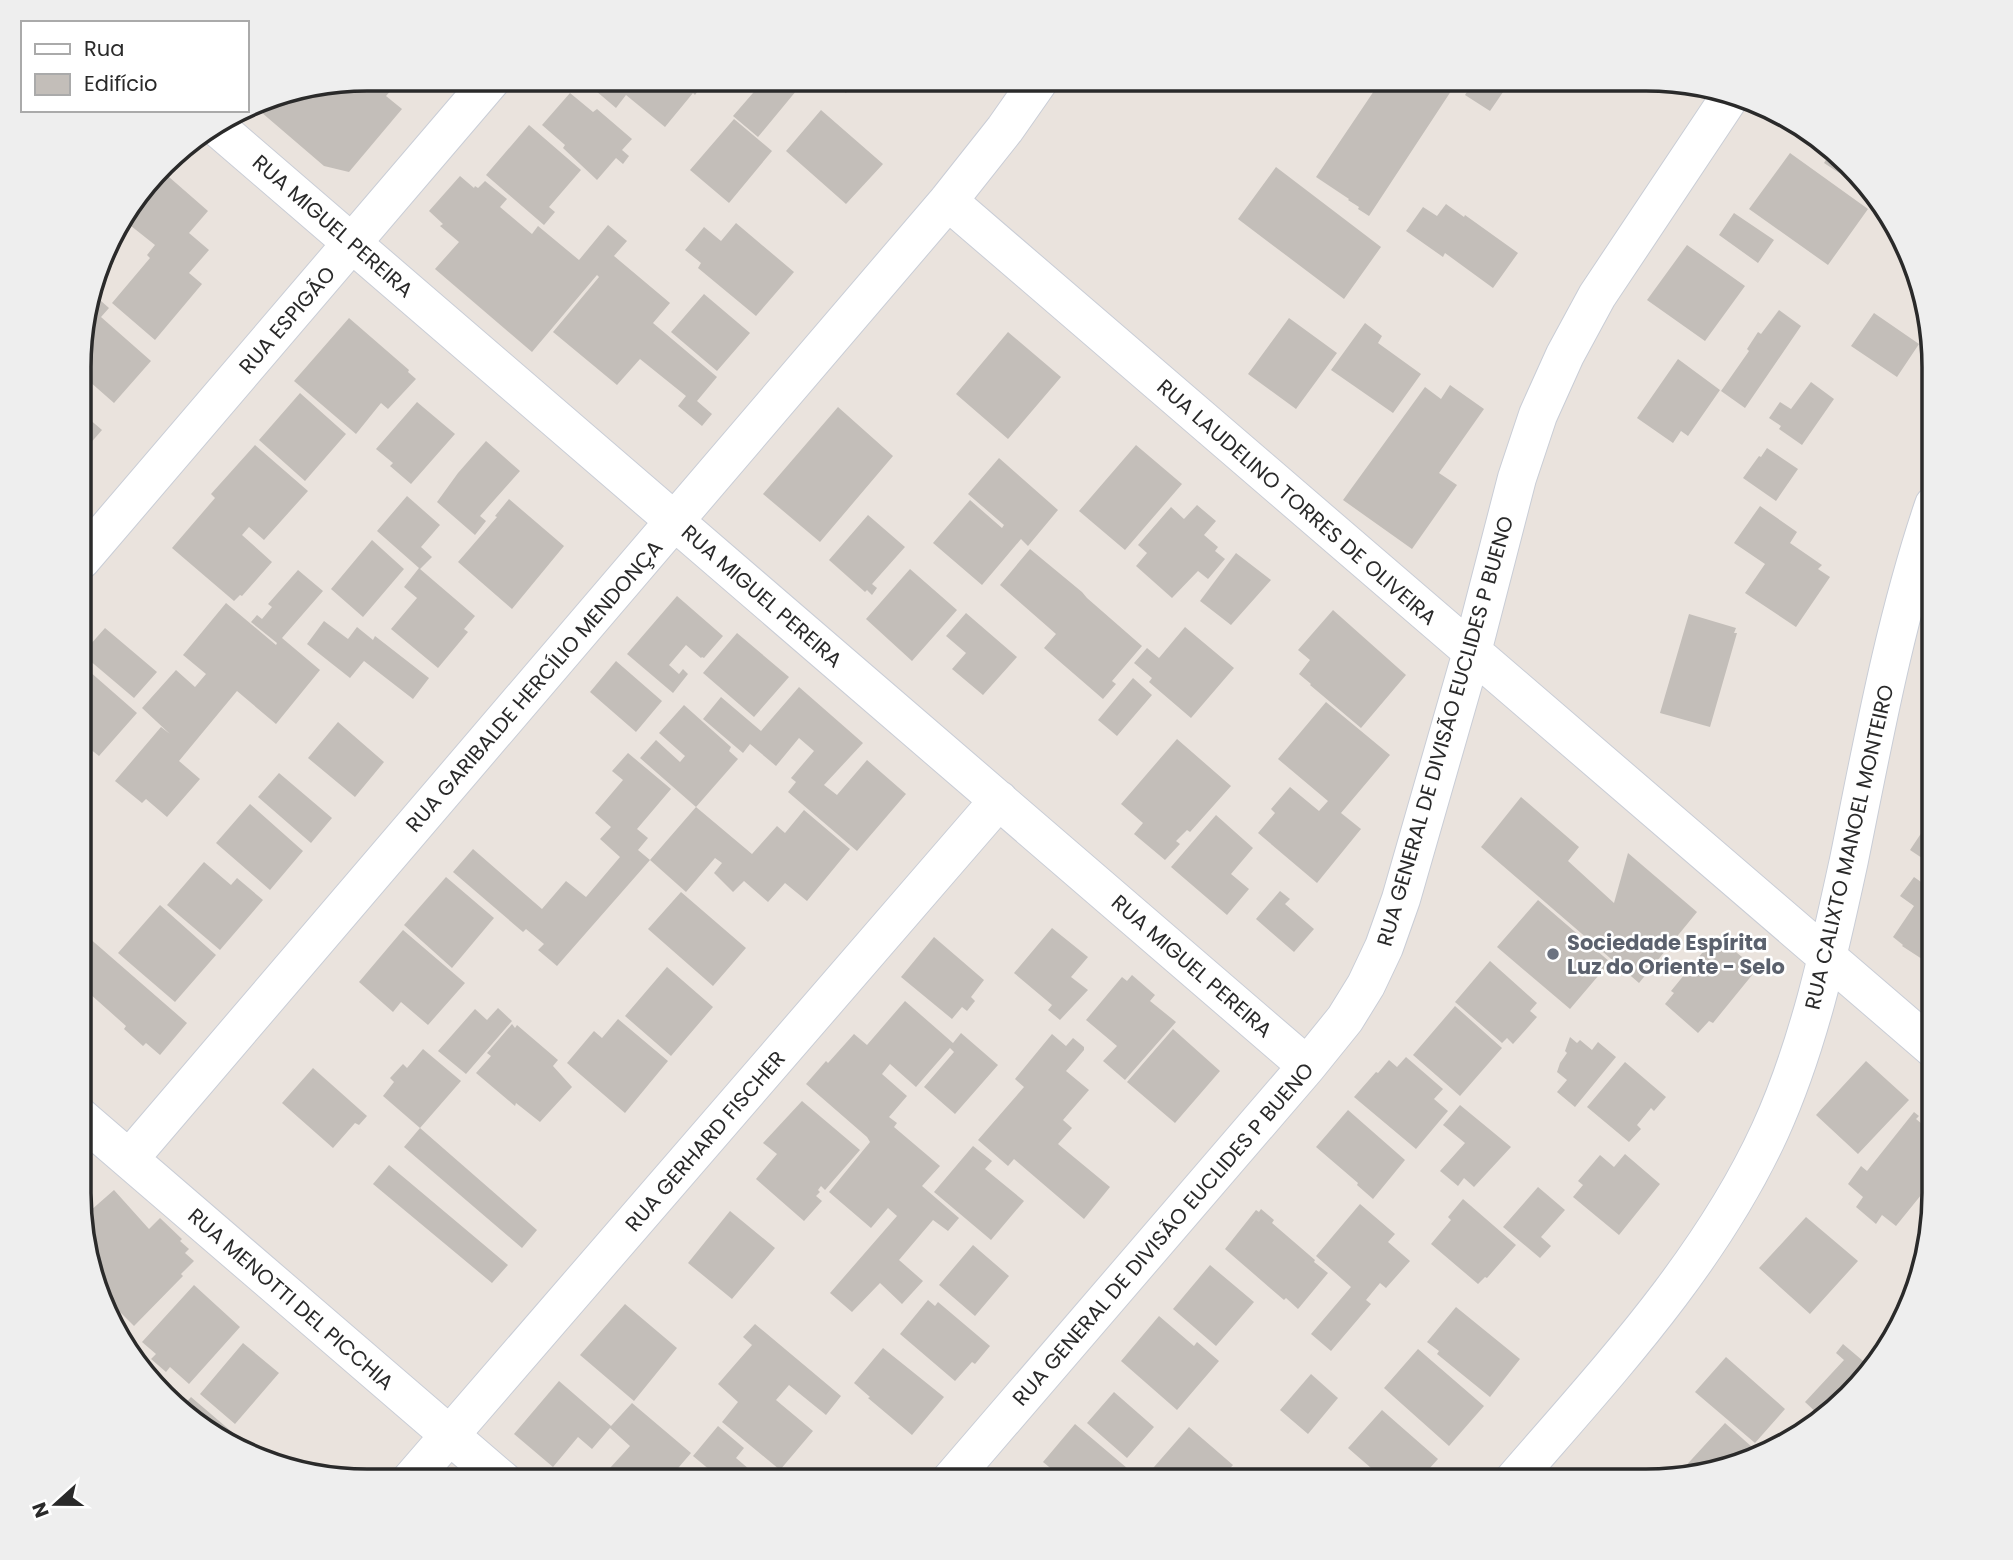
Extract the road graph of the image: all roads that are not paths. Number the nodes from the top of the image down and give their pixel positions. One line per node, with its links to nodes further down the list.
1 (482, 91): 6 (street, RUA ESPIGÃO)
2 (1031, 91): 5 (street, RUA GARIBALDE HERCÍLIO MENDONÇA)
3 (1726, 103): 10 (street, RUA GENERAL DE DIVISÃO EUCLIDES P BUENO)
4 (222, 132): 6 (street, RUA MIGUEL PEREIRA)
5 (948, 201): 7 (street, RUA GARIBALDE HERCÍLIO MENDONÇA); 10 (street, RUA LAUDELINO TORRES DE OLIVEIRA)
6 (352, 243): 7 (street, RUA MIGUEL PEREIRA); 9 (street, RUA ESPIGÃO)
7 (675, 521): 11 (street, RUA MIGUEL PEREIRA); 16 (street, RUA GARIBALDE HERCÍLIO MENDONÇA)
8 (1922, 544): 12 (street, RUA CALIXTO MANOEL MONTEIRO)
9 (91, 548)
10 (1472, 652): 12 (street, RUA LAUDELINO TORRES DE OLIVEIRA); 14 (street, RUA GENERAL DE DIVISÃO EUCLIDES P BUENO)
11 (999, 800): 14 (street, RUA MIGUEL PEREIRA); 17 (street, RUA GERHARD FISCHER)
12 (1828, 958): 13 (street, RUA LAUDELINO TORRES DE OLIVEIRA); 21 (street, RUA CALIXTO MANOEL MONTEIRO)
13 (1922, 1039)
14 (1307, 1066): 20 (street, RUA GENERAL DE DIVISÃO EUCLIDES P BUENO)
15 (91, 1126): 16 (street, RUA MENOTTI DEL PICCHIA)
16 (129, 1159): 17 (street, RUA MENOTTI DEL PICCHIA)
17 (450, 1435): 18 (street, RUA GERHARD FISCHER); 19 (street, RUA MENOTTI DEL PICCHIA)
18 (420, 1469)
19 (489, 1469)
20 (960, 1469)
21 (1523, 1469)

